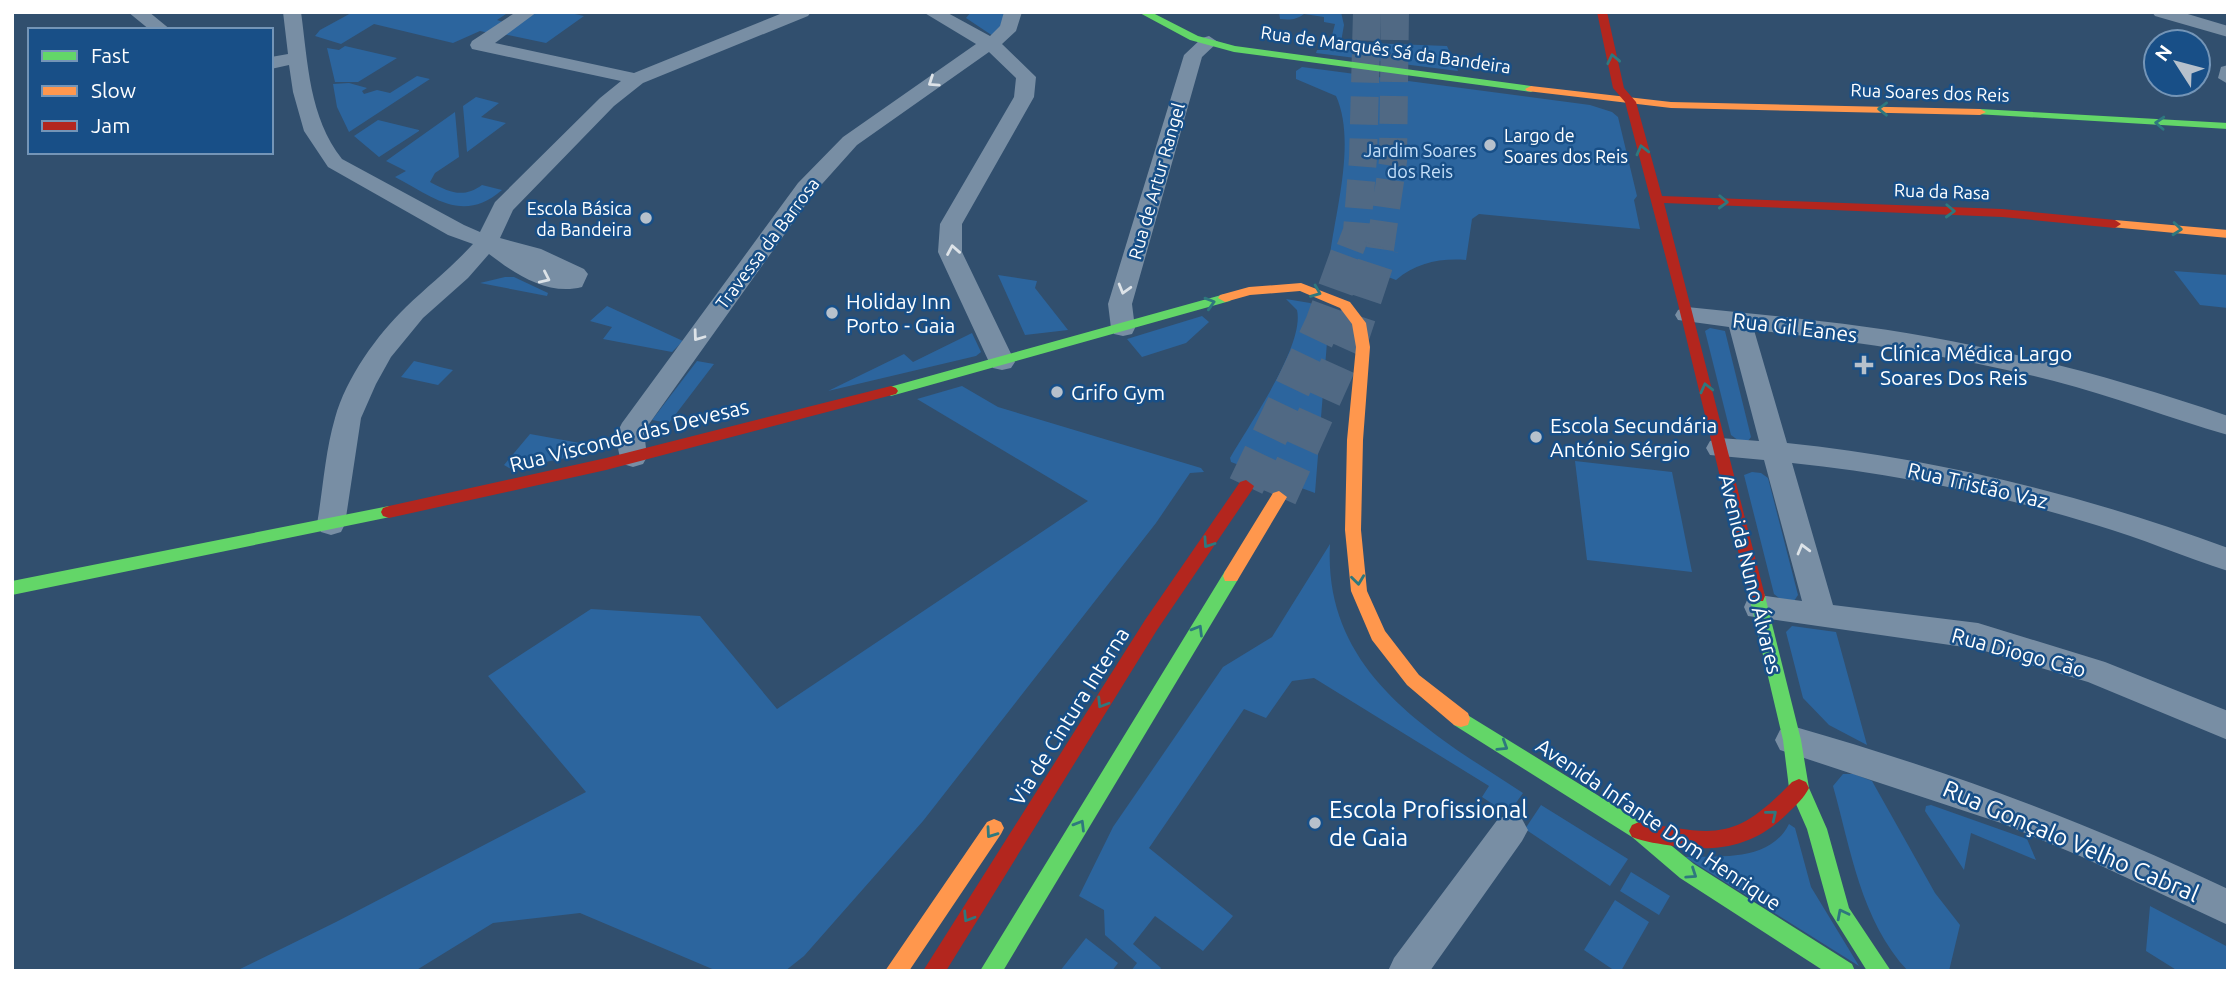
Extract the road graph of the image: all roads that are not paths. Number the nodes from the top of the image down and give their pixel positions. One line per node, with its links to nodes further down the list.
1 (137, 12): 10 (street)
2 (292, 12): 14 (street)
3 (528, 12): 18 (street)
4 (802, 12): 18 (street)
5 (1013, 12): 13 (street, Travessa da Barrosa)
6 (1143, 12): 12 (main road, Rua de Marquês Sá da Bandeira)
7 (1602, 12): 19 (main road, Avenida Nuno Álvares, one-way to 7)
8 (2161, 12): 11 (street)
9 (942, 14): 13 (street)
10 (159, 28)
11 (2228, 32)
12 (1209, 43): 19 (main road, Rua de Marquês Sá da Bandeira); 29 (street, Rua de Artur Rangel, one-way to 29)
13 (990, 44): 30 (street, one-way to 13); 34 (street, Travessa da Barrosa, one-way to 34)
14 (298, 58): 15 (street); 23 (street)
15 (273, 63)
16 (2228, 71): 17 (street)
17 (2228, 78)
18 (636, 79): 22 (street)
19 (1630, 102): 20 (main road, Rua Soares dos Reis, one-way to 19); 21 (main road, Avenida Nuno Álvares, one-way to 19)
20 (2228, 126)
21 (1655, 199): 24 (main road, Rua da Rasa, one-way to 24); 27 (main road, Avenida Nuno Álvares)
22 (503, 207): 23 (street); 25 (street)
23 (433, 216): 25 (street, one-way to 25)
24 (2228, 234)
25 (487, 242): 37 (street)
26 (1250, 291): 29 (main road, Rua Visconde das Devesas, one-way to 26); 49 (main road, Avenida Infante Dom Henrique, one-way to 49)
27 (1687, 315): 28 (street, Rua Gil Eanes); 32 (main road, Avenida Nuno Álvares, one-way to 27)
28 (1739, 320): 31 (street, Rua Gil Eanes); 33 (street)
29 (1123, 328): 30 (main road, Rua Visconde das Devesas)
30 (1002, 362): 34 (main road, Rua Visconde das Devesas)
31 (2228, 426)
32 (1720, 448): 33 (street, Rua Tristão Vaz); 40 (main road, Avenida Nuno Álvares)
33 (1777, 450): 38 (street, Rua Tristão Vaz); 41 (street, one-way to 33)
34 (633, 457): 37 (main road, Rua Visconde das Devesas)
35 (1246, 486): 42 (main road, Via de Cintura Interna, one-way to 42)
36 (1279, 497): 53 (main road, one-way to 36)
37 (331, 524): 39 (main road, Rua Visconde das Devesas)
38 (2228, 560)
39 (12, 588)
40 (1759, 607): 41 (street, Rua Diogo Cão); 45 (main road, Avenida Nuno Álvares)
41 (1821, 615): 44 (street, Rua Diogo Cão)
42 (1151, 625): 43 (main road); 52 (main road, Via de Cintura Interna, one-way to 52)
43 (1097, 680)
44 (2228, 726)
45 (1792, 740): 46 (main road, Avenida Nuno Álvares); 50 (street, Rua Gonçalo Velho Cabral)
46 (1799, 788): 49 (main road, one-way to 46); 56 (main road, Avenida Nuno Álvares, one-way to 46)
47 (1004, 814): 51 (main road, one-way to 51)
48 (1510, 830): 54 (street)
49 (1639, 831): 55 (main road, Avenida Infante Dom Henrique, one-way to 55)
50 (2228, 908)
51 (895, 971)
52 (934, 971)
53 (991, 971)
54 (1407, 971)
55 (1844, 971)
56 (1880, 971)

